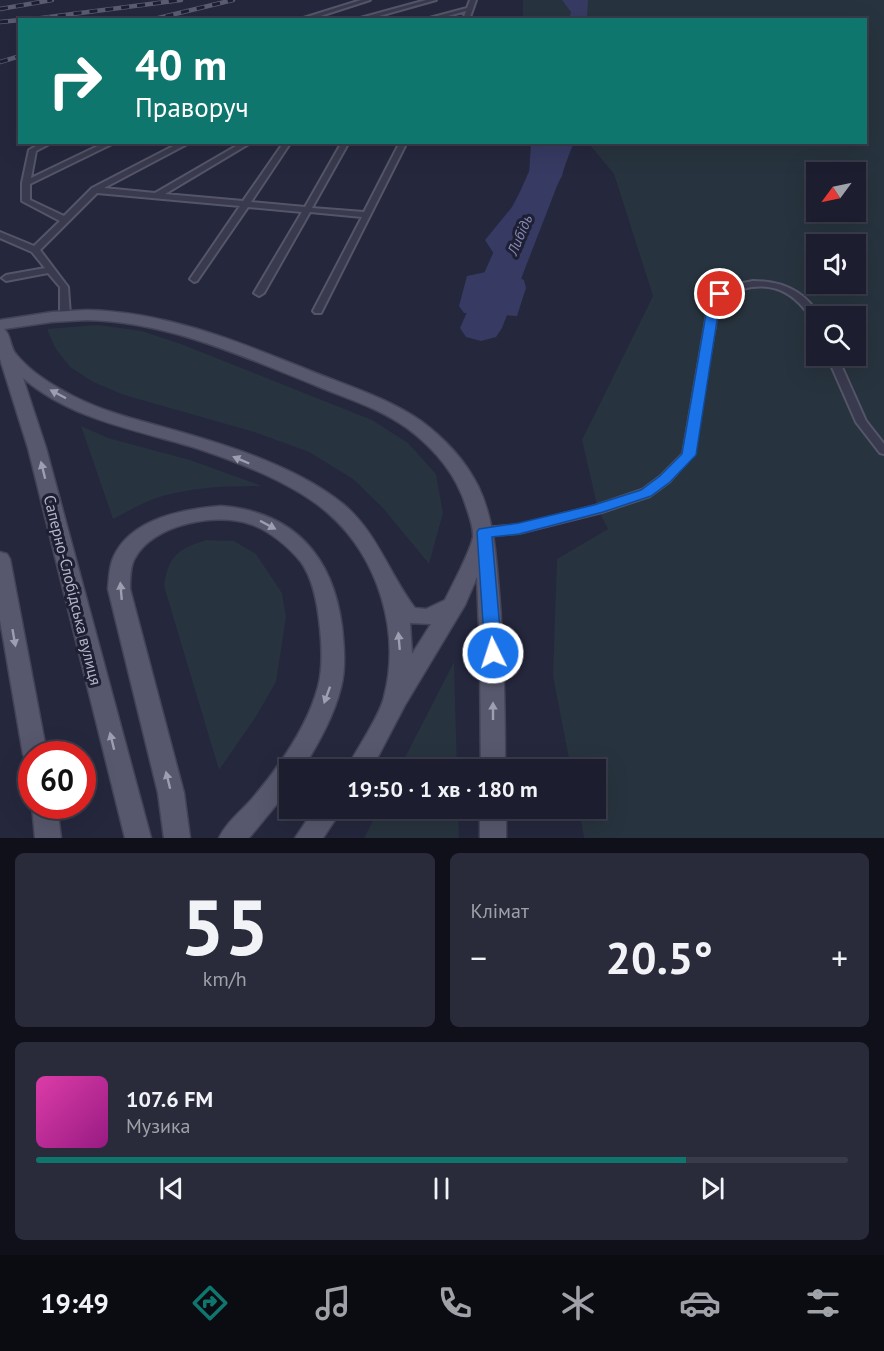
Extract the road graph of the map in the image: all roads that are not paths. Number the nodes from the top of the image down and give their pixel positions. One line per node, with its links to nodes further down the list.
1 (367, 0): 5 (lane)
2 (433, 0): 6 (lane)
3 (473, 0): 4 (lane)
4 (469, 9): 7 (lane); 8 (lane)
5 (307, 18)
6 (364, 18)
7 (433, 18)
8 (467, 18)
9 (109, 144): 16 (lane)
10 (184, 144): 17 (lane)
11 (246, 144): 18 (lane)
12 (287, 144): 19 (lane)
13 (345, 144): 20 (lane)
14 (403, 144): 21 (lane)
15 (33, 146): 16 (lane)
16 (26, 183): 22 (lane)
17 (95, 190): 18 (lane); 22 (lane)
18 (156, 196): 19 (lane)
19 (246, 205): 20 (lane); 27 (lane)
20 (307, 210): 21 (lane); 28 (lane)
21 (366, 215): 30 (lane)
22 (65, 220): 24 (lane)
23 (0, 235): 24 (lane)
24 (35, 250): 25 (lane)
25 (50, 270): 26 (lane); 31 (lane)
26 (6, 278)
27 (194, 279)
28 (259, 293)
29 (811, 306): 35 (lane)
30 (318, 311)
31 (65, 315): 32 (main road); 35 (main road)
32 (3, 340): 37 (main road, one-way to 32); 48 (main road, Саперно-Слобідська вулиця, one-way to 32)
33 (836, 366): 34 (lane)
34 (884, 451)
35 (484, 532): 38 (main road); 42 (main road, one-way to 35)
36 (0, 560): 40 (main road, one-way to 40)
37 (392, 593): 38 (main road); 39 (main road, one-way to 37)
38 (454, 605): 39 (main road)
39 (396, 699): 41 (main road)
40 (33, 741)
41 (364, 759)
42 (493, 759)
43 (46, 819): 47 (main road)
44 (322, 819): 50 (main road)
45 (493, 819): 51 (main road)
46 (235, 836): 49 (main road, one-way to 46)
47 (48, 838)
48 (138, 838)
49 (177, 838)
50 (308, 838)
51 (493, 838)

